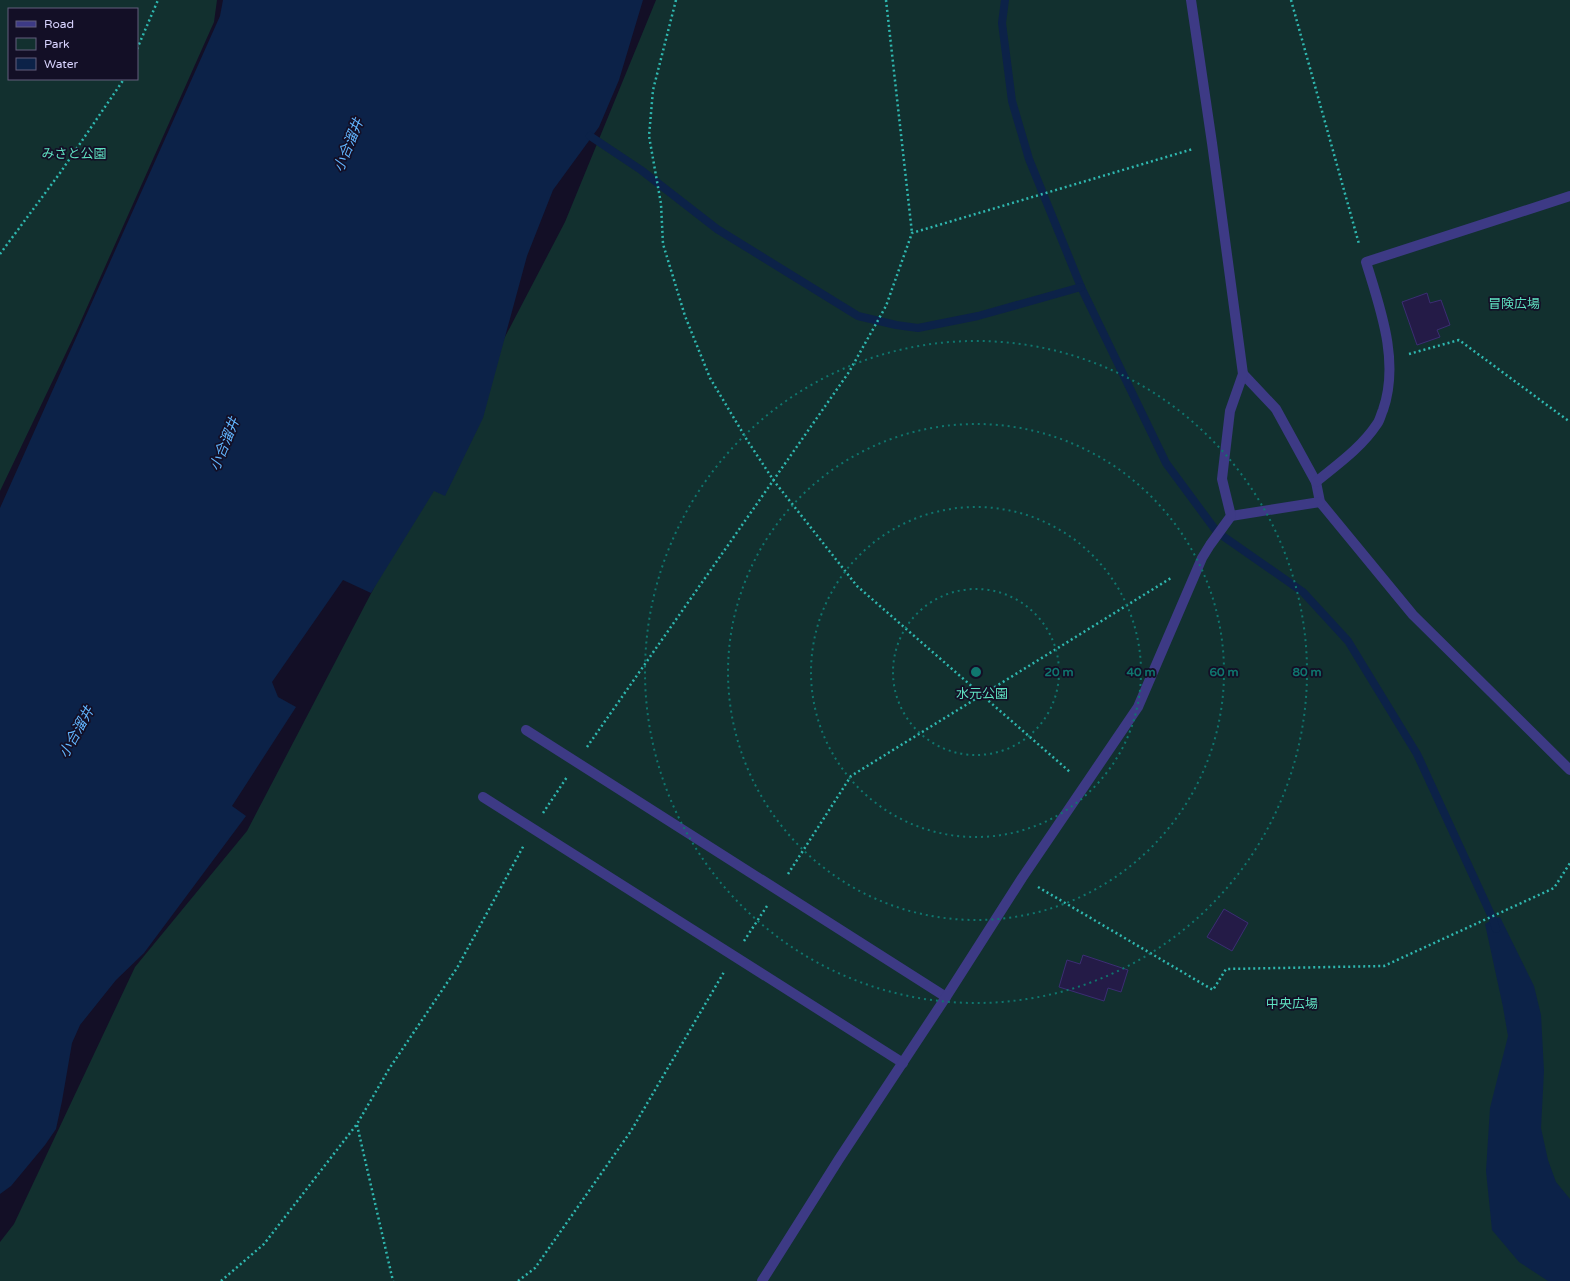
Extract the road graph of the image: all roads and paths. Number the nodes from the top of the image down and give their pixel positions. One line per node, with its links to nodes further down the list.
1 (158, 0): 6 (path)
2 (676, 0): 21 (path)
3 (886, 0): 10 (path)
4 (1191, 0): 8 (street)
5 (1291, 0): 12 (path)
6 (138, 47)
7 (123, 80): 11 (path)
8 (1212, 143): 10 (path); 15 (street)
9 (1570, 196): 12 (street)
10 (912, 234): 13 (path)
11 (0, 254)
12 (1366, 262): 14 (street)
13 (868, 339)
14 (1389, 360): 16 (path); 17 (street)
15 (1243, 374): 17 (street); 19 (street)
16 (1570, 422)
17 (1316, 482): 18 (street)
18 (1320, 502): 19 (street); 23 (street)
19 (1229, 519): 20 (street)
20 (1202, 558): 21 (path); 24 (street)
21 (982, 696): 24 (path); 28 (path)
22 (526, 730): 28 (street)
23 (1570, 770)
24 (1084, 784): 27 (street)
25 (483, 797): 29 (street)
26 (1570, 863): 27 (path)
27 (1022, 878): 30 (street)
28 (778, 890): 29 (path); 30 (street)
29 (734, 956): 31 (street); 34 (path)
30 (946, 997): 31 (street)
31 (903, 1063): 35 (street)
32 (357, 1124): 33 (path)
33 (393, 1281)
34 (518, 1281)
35 (762, 1281)

